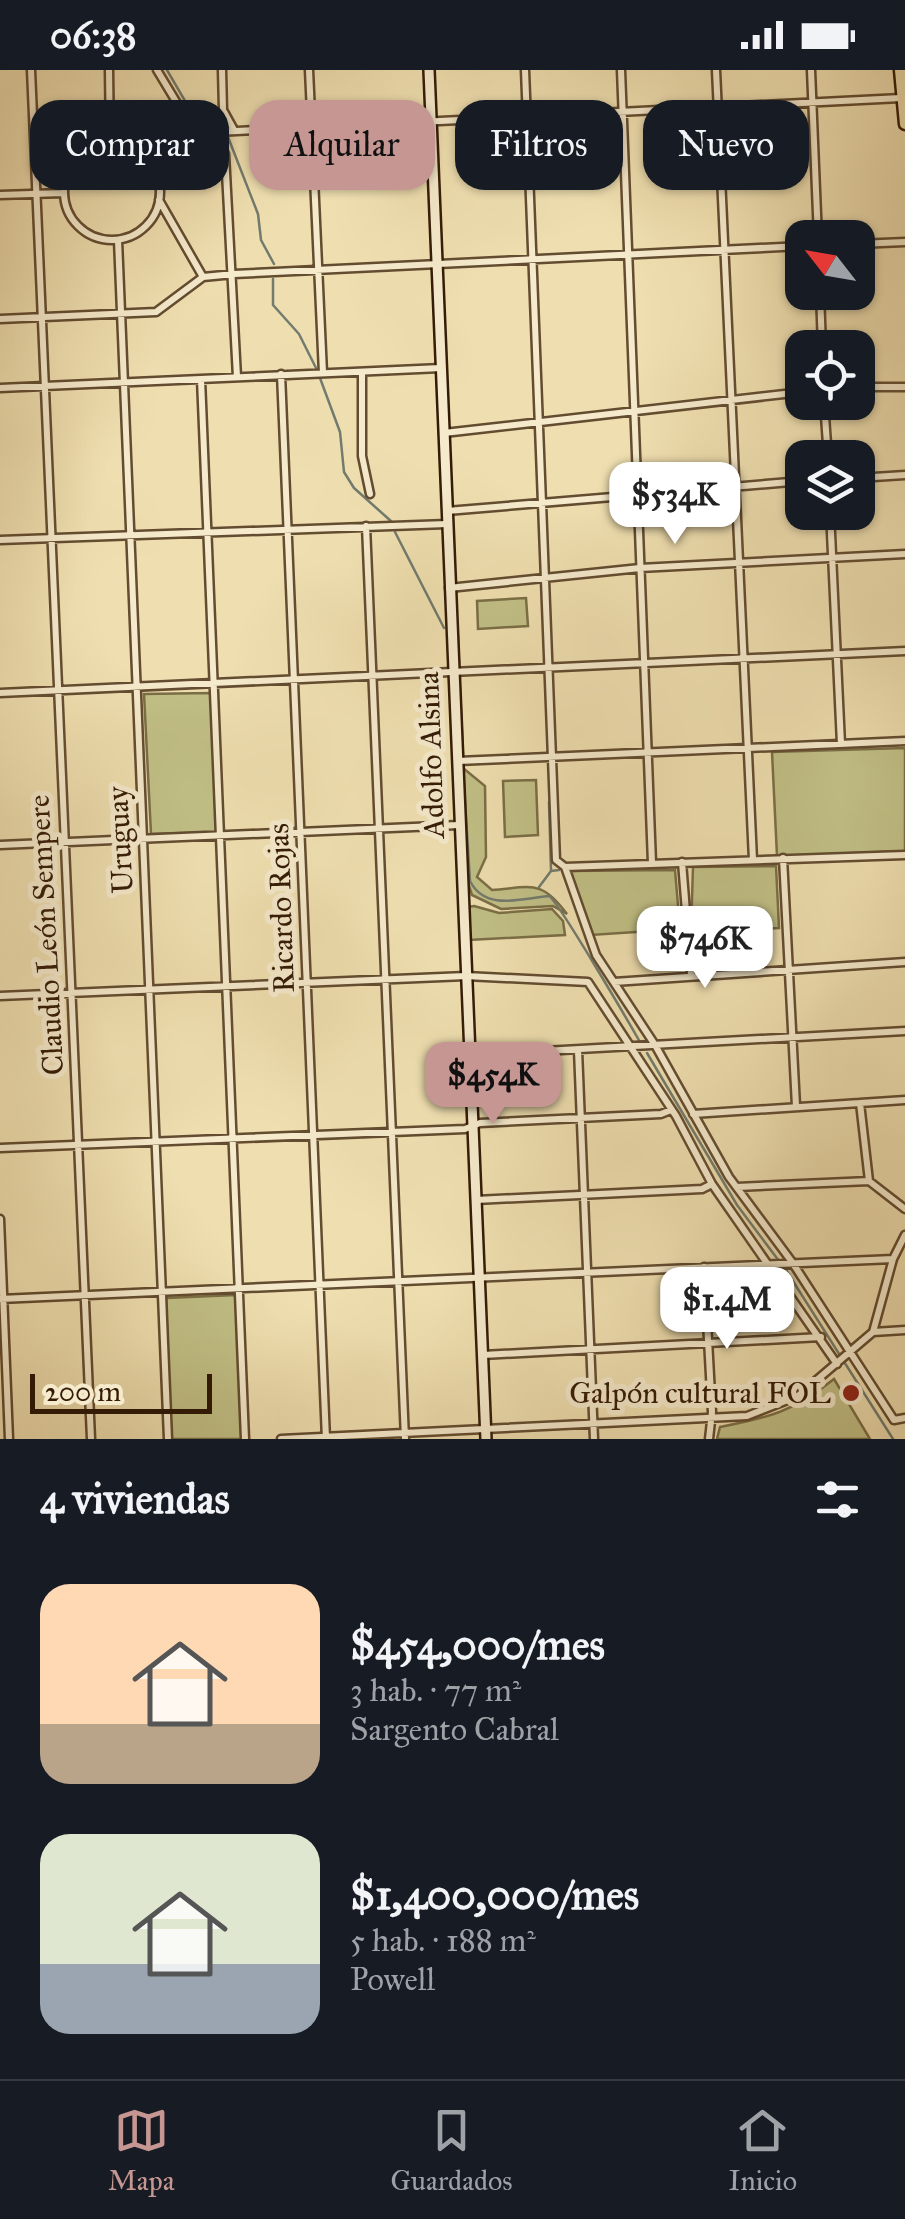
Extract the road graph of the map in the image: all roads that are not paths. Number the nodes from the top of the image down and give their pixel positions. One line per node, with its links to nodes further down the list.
1 (32, 70): 36 (street, Claudio León Sempere)
2 (109, 70): 13 (street)
3 (157, 70): 14 (street)
4 (222, 70): 26 (street)
5 (309, 70): 15 (street)
6 (429, 70): 16 (street, Adolfo Alsina)
7 (524, 70): 17 (street)
8 (621, 70): 18 (street)
9 (716, 70): 19 (street)
10 (811, 70): 21 (street)
11 (900, 70): 12 (main road)
12 (901, 98): 21 (street); 24 (main road)
13 (109, 100)
14 (175, 100)
15 (311, 100)
16 (430, 100)
17 (525, 100)
18 (622, 100)
19 (718, 100)
20 (809, 104): 21 (street)
21 (812, 104): 39 (street)
22 (643, 111): 23 (street)
23 (623, 112): 45 (street)
24 (905, 124)
25 (249, 129): 26 (street)
26 (234, 130): 27 (street)
27 (229, 131)
28 (65, 190): 35 (street)
29 (158, 190): 38 (street)
30 (228, 190): 49 (street)
31 (315, 190): 48 (street)
32 (434, 190): 47 (street, Adolfo Alsina)
33 (530, 190): 46 (street)
34 (721, 190): 44 (street)
35 (64, 193): 36 (street); 40 (street)
36 (37, 194): 37 (street); 52 (street, Claudio León Sempere)
37 (0, 196)
38 (159, 200): 40 (street); 50 (street)
39 (817, 220)
40 (118, 240): 51 (street, Uruguay)
41 (905, 242): 42 (street)
42 (875, 243)
43 (785, 247): 44 (street)
44 (723, 249): 45 (street); 66 (street)
45 (628, 254): 46 (street); 67 (street)
46 (533, 258): 47 (street); 68 (street)
47 (437, 263): 48 (street); 54 (street, Adolfo Alsina)
48 (318, 268): 49 (street); 56 (street)
49 (234, 274): 50 (street); 58 (street)
50 (203, 277): 51 (street)
51 (121, 314): 52 (street); 60 (street, Uruguay)
52 (42, 317): 53 (street); 61 (street, Claudio León Sempere)
53 (0, 319)
54 (441, 368): 55 (street); 69 (street, Adolfo Alsina)
55 (362, 372): 56 (street); 75 (street)
56 (320, 373): 57 (street)
57 (282, 374): 58 (street); 80 (street, Ricardo Rojas)
58 (237, 377): 59 (street)
59 (201, 379): 60 (street); 82 (street)
60 (123, 382): 61 (street); 83 (street, Uruguay)
61 (44, 386): 64 (street); 84 (street, Claudio León Sempere)
62 (875, 387): 63 (street)
63 (905, 387)
64 (0, 388)
65 (785, 394): 66 (street)
66 (730, 400): 67 (street); 73 (street)
67 (634, 411): 68 (street); 74 (street)
68 (540, 422): 69 (street); 76 (street)
69 (444, 433): 77 (street, Adolfo Alsina)
70 (905, 475): 71 (street)
71 (875, 477)
72 (785, 482): 73 (street)
73 (734, 486): 74 (street); 88 (street)
74 (637, 491): 76 (street); 89 (street)
75 (370, 494)
76 (542, 502): 77 (street); 90 (street)
77 (447, 511): 78 (street, Adolfo Alsina)
78 (447, 524): 79 (street); 91 (street, Adolfo Alsina)
79 (366, 526): 80 (street); 98 (street)
80 (288, 529): 82 (street); 99 (street, Ricardo Rojas)
81 (831, 530): 87 (street)
82 (208, 534): 83 (street); 100 (street)
83 (130, 537): 84 (street); 101 (street, Uruguay)
84 (51, 539): 85 (street); 102 (street, Claudio León Sempere)
85 (0, 540)
86 (905, 554): 87 (street)
87 (832, 558): 88 (street); 93 (street)
88 (737, 562): 89 (street); 94 (street)
89 (640, 568): 90 (street); 95 (street)
90 (546, 578): 91 (street); 96 (street)
91 (449, 588): 97 (street, Adolfo Alsina)
92 (905, 651): 93 (street)
93 (836, 655): 94 (street); 105 (street)
94 (742, 659): 95 (street); 106 (street)
95 (644, 663): 96 (street); 107 (street)
96 (550, 667): 97 (street); 108 (street)
97 (454, 673): 98 (street); 109 (street, Adolfo Alsina)
98 (372, 678): 99 (street); 111 (street)
99 (294, 681): 100 (street); 112 (street, Ricardo Rojas)
100 (215, 684): 101 (street); 113 (street)
101 (137, 688): 102 (street); 114 (street, Uruguay)
102 (58, 691): 103 (street); 115 (street, Claudio León Sempere)
103 (0, 694)
104 (905, 741): 105 (street)
105 (841, 744): 106 (street)
106 (746, 748): 107 (street); 119 (street)
107 (646, 754): 108 (street); 121 (street)
108 (553, 758): 109 (street); 122 (street)
109 (457, 761): 110 (street, Adolfo Alsina)
110 (458, 825): 111 (street); 126 (street, Adolfo Alsina)
111 (379, 829): 112 (street); 127 (street)
112 (301, 832): 113 (street); 129 (street, Ricardo Rojas)
113 (222, 836): 114 (street); 130 (street)
114 (143, 839): 115 (street); 131 (street, Uruguay)
115 (64, 842): 116 (street); 132 (street, Claudio León Sempere)
116 (0, 845)
117 (905, 854): 118 (street)
118 (783, 858): 119 (street); 124 (street)
119 (753, 860): 120 (street)
120 (682, 862): 121 (street); 125 (street)
121 (652, 863): 122 (street)
122 (565, 867): 128 (street)
123 (905, 962): 124 (street)
124 (788, 967): 125 (street); 135 (street)
125 (692, 974): 128 (street)
126 (466, 976): 127 (street); 137 (street); 139 (street, Adolfo Alsina)
127 (386, 980): 129 (street); 147 (street)
128 (614, 982): 136 (street)
129 (307, 984): 130 (street); 148 (street, Ricardo Rojas)
130 (227, 986): 131 (street); 149 (street)
131 (150, 990): 132 (street); 150 (street, Uruguay)
132 (72, 993): 133 (street); 151 (street, Claudio León Sempere)
133 (0, 996)
134 (905, 1031): 135 (street)
135 (792, 1038): 136 (street); 142 (street)
136 (652, 1045): 137 (street); 144 (street)
137 (634, 1046): 138 (street); 143 (street)
138 (578, 1050): 139 (street); 145 (street)
139 (470, 1055): 146 (street, Adolfo Alsina)
140 (905, 1100): 141 (street)
141 (860, 1103): 142 (street); 153 (street)
142 (796, 1106): 144 (street)
143 (671, 1110): 145 (street); 154 (street)
144 (694, 1114): 155 (street)
145 (582, 1118): 146 (street); 156 (street)
146 (473, 1126): 147 (street); 157 (street, Adolfo Alsina)
147 (392, 1131): 148 (street); 167 (street)
148 (313, 1135): 149 (street); 168 (street, Ricardo Rojas)
149 (234, 1138): 150 (street); 169 (street)
150 (155, 1141): 151 (street); 170 (street, Uruguay)
151 (78, 1145): 152 (street); 171 (street, Claudio León Sempere)
152 (0, 1148)
153 (869, 1181): 155 (street); 158 (street)
154 (712, 1184): 156 (street); 163 (street)
155 (737, 1187): 162 (street)
156 (584, 1196): 157 (street); 165 (street)
157 (476, 1200): 166 (street, Adolfo Alsina)
158 (905, 1210)
159 (0, 1219): 172 (street)
160 (905, 1235): 161 (street)
161 (894, 1259): 162 (street); 174 (street)
162 (790, 1262): 163 (street); 178 (street)
163 (774, 1263): 164 (street); 175 (street)
164 (704, 1267): 165 (street); 176 (street)
165 (588, 1274): 166 (street); 177 (street)
166 (480, 1279): 167 (street); 179 (street, Adolfo Alsina)
167 (398, 1282): 168 (street); 185 (street)
168 (319, 1286): 169 (street); 186 (street, Ricardo Rojas)
169 (239, 1289): 170 (street); 190 (street)
170 (161, 1292): 171 (street); 189 (street, Uruguay)
171 (84, 1296): 172 (street); 188 (street, Claudio León Sempere)
172 (2, 1299): 187 (street)
173 (905, 1330): 174 (street)
174 (873, 1332): 178 (street)
175 (822, 1337): 176 (street); 180 (street)
176 (708, 1342): 177 (street); 181 (street)
177 (590, 1350): 179 (street); 183 (street)
178 (850, 1352): 180 (street); 182 (street)
179 (483, 1355): 184 (street, Adolfo Alsina)
180 (839, 1362): 181 (street)
181 (711, 1418): 183 (street); 193 (street)
182 (905, 1418)
183 (594, 1425): 184 (street); 192 (street)
184 (486, 1435): 185 (street)
185 (405, 1437): 186 (street)
186 (326, 1438): 191 (street)
187 (9, 1439)
188 (91, 1439)
189 (168, 1439)
190 (245, 1439)
191 (282, 1439)
192 (594, 1439)
193 (709, 1439)

